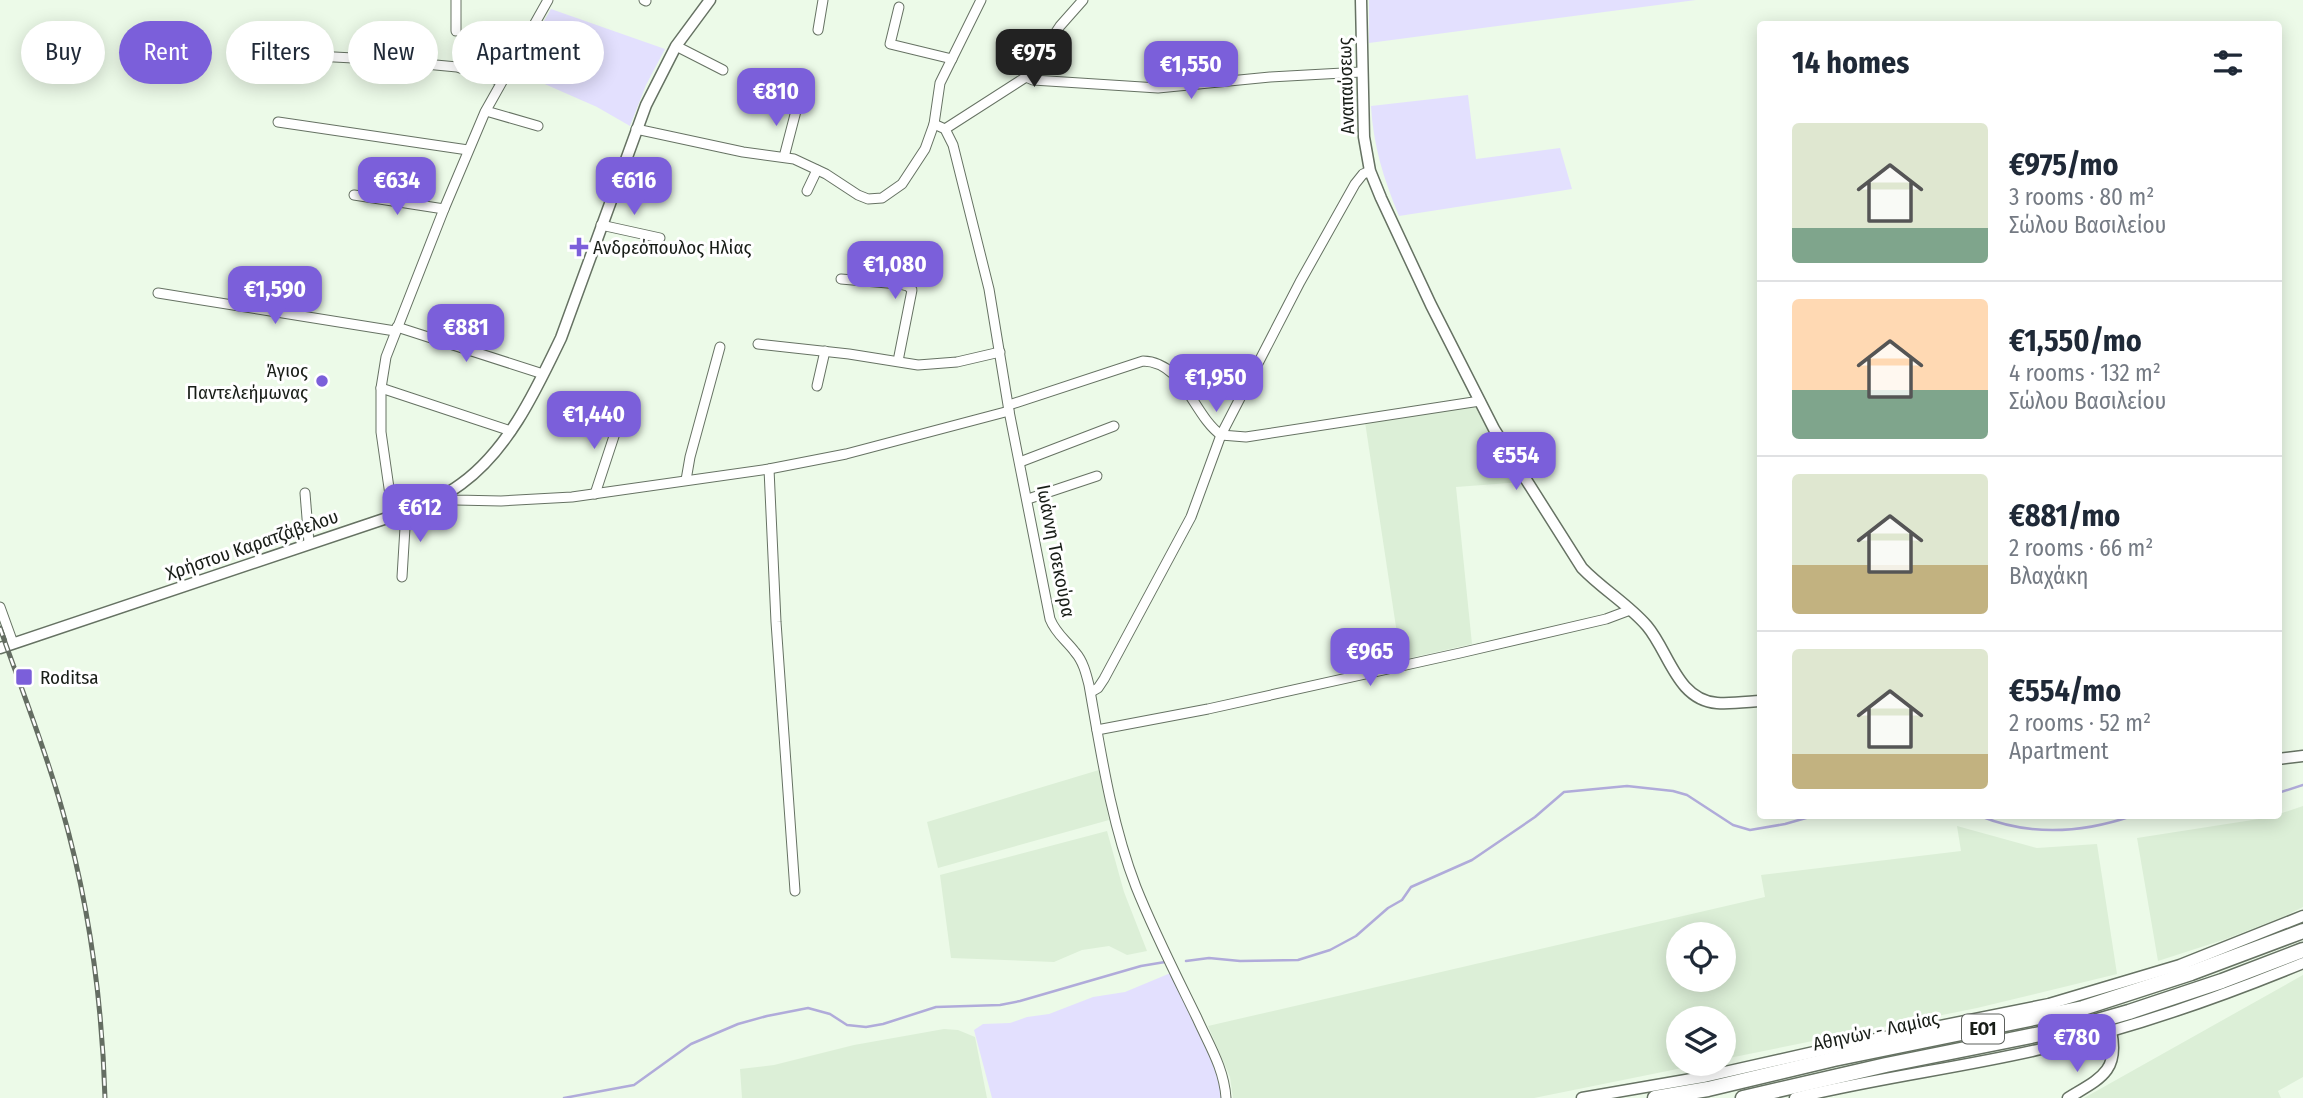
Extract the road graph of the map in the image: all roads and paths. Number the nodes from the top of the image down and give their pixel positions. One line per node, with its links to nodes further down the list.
1 (456, 0): 9 (street)
2 (548, 0): 10 (street)
3 (710, 0): 12 (street, Χρήστου Καρατζάβελου)
4 (823, 0): 11 (street)
5 (981, 0): 14 (street)
6 (1082, 0): 18 (street)
7 (1361, 0): 17 (street, Αναπαύσεως)
8 (899, 7): 14 (street)
9 (456, 21)
10 (536, 21)
11 (818, 30)
12 (676, 46): 16 (street); 25 (street, Χρήστου Καρατζάβελου)
13 (334, 57): 15 (street)
14 (952, 59): 23 (street)
15 (452, 67)
16 (723, 70)
17 (1362, 72): 18 (street); 30 (street, Αναπαύσεως)
18 (1026, 77): 26 (street)
19 (500, 84): 21 (street)
20 (796, 107): 28 (street)
21 (486, 111): 24 (street); 27 (street)
22 (278, 122): 27 (street)
23 (934, 124): 26 (street); 29 (street)
24 (538, 126)
25 (636, 129): 28 (street); 34 (street, Χρήστου Καρατζάβελου)
26 (945, 129): 42 (street, Ιωάννη Τσεκούρα)
27 (468, 150): 33 (street)
28 (785, 157): 29 (street)
29 (817, 170): 31 (street)
30 (1370, 171): 47 (street, Αναπαύσεως); 52 (street)
31 (807, 191)
32 (354, 195): 33 (street)
33 (444, 209): 38 (street)
34 (601, 225): 35 (street); 44 (street, Χρήστου Καρατζάβελου)
35 (660, 238)
36 (841, 279): 43 (street)
37 (158, 293): 38 (street)
38 (396, 329): 44 (street); 46 (street)
39 (758, 344): 41 (street)
40 (720, 347): 56 (street)
41 (825, 351): 43 (street); 45 (street)
42 (1000, 352): 43 (street); 48 (street, Ιωάννη Τσεκούρα)
43 (898, 362)
44 (543, 374): 51 (street, Χρήστου Καρατζάβελου)
45 (817, 386)
46 (381, 388): 51 (street); 62 (street)
47 (1480, 401): 52 (street); 66 (street, Αναπαύσεως)
48 (1009, 408): 52 (street); 53 (street, Ιωάννη Τσεκούρα); 54 (street)
49 (621, 418): 58 (street)
50 (1114, 426): 53 (street)
51 (511, 431): 59 (street, Χρήστου Καρατζάβελου)
52 (1221, 435): 68 (street)
53 (1020, 463): 60 (street, Ιωάννη Τσεκούρα)
54 (769, 469): 56 (street); 73 (street)
55 (1097, 476): 60 (street)
56 (685, 480): 58 (street)
57 (306, 493): 63 (street)
58 (595, 494): 59 (street)
59 (441, 496): 61 (street, Χρήστου Καρατζάβελου)
60 (1028, 499): 68 (street, Ιωάννη Τσεκούρα)
61 (406, 511): 62 (street, Χρήστου Καρατζάβελου); 64 (street)
62 (393, 516): 63 (street, Χρήστου Καρατζάβελου)
63 (309, 543): 67 (street, Χρήστου Καρατζάβελου)
64 (402, 577)
65 (0, 607): 67 (street)
66 (1630, 610): 69 (street, Αναπαύσεως); 70 (street)
67 (6, 645)
68 (1091, 692): 70 (street, Ιωάννη Τσεκούρα)
69 (1757, 701)
70 (1097, 730): 79 (street, Ιωάννη Τσεκούρα)
71 (2303, 756): 72 (street)
72 (2282, 759)
73 (795, 891)
74 (2303, 916): 80 (street)
75 (2303, 930): 81 (main road, Αθηνών - Λαμίας / ΕΟ1)
76 (2303, 950): 82 (main road, Αθηνών - Λαμίας / ΕΟ1)
77 (2303, 963): 78 (street)
78 (2111, 1031): 83 (street); 84 (street)
79 (1226, 1098)
80 (1581, 1098)
81 (1655, 1098)
82 (1743, 1098)
83 (1796, 1098)
84 (2068, 1098)

